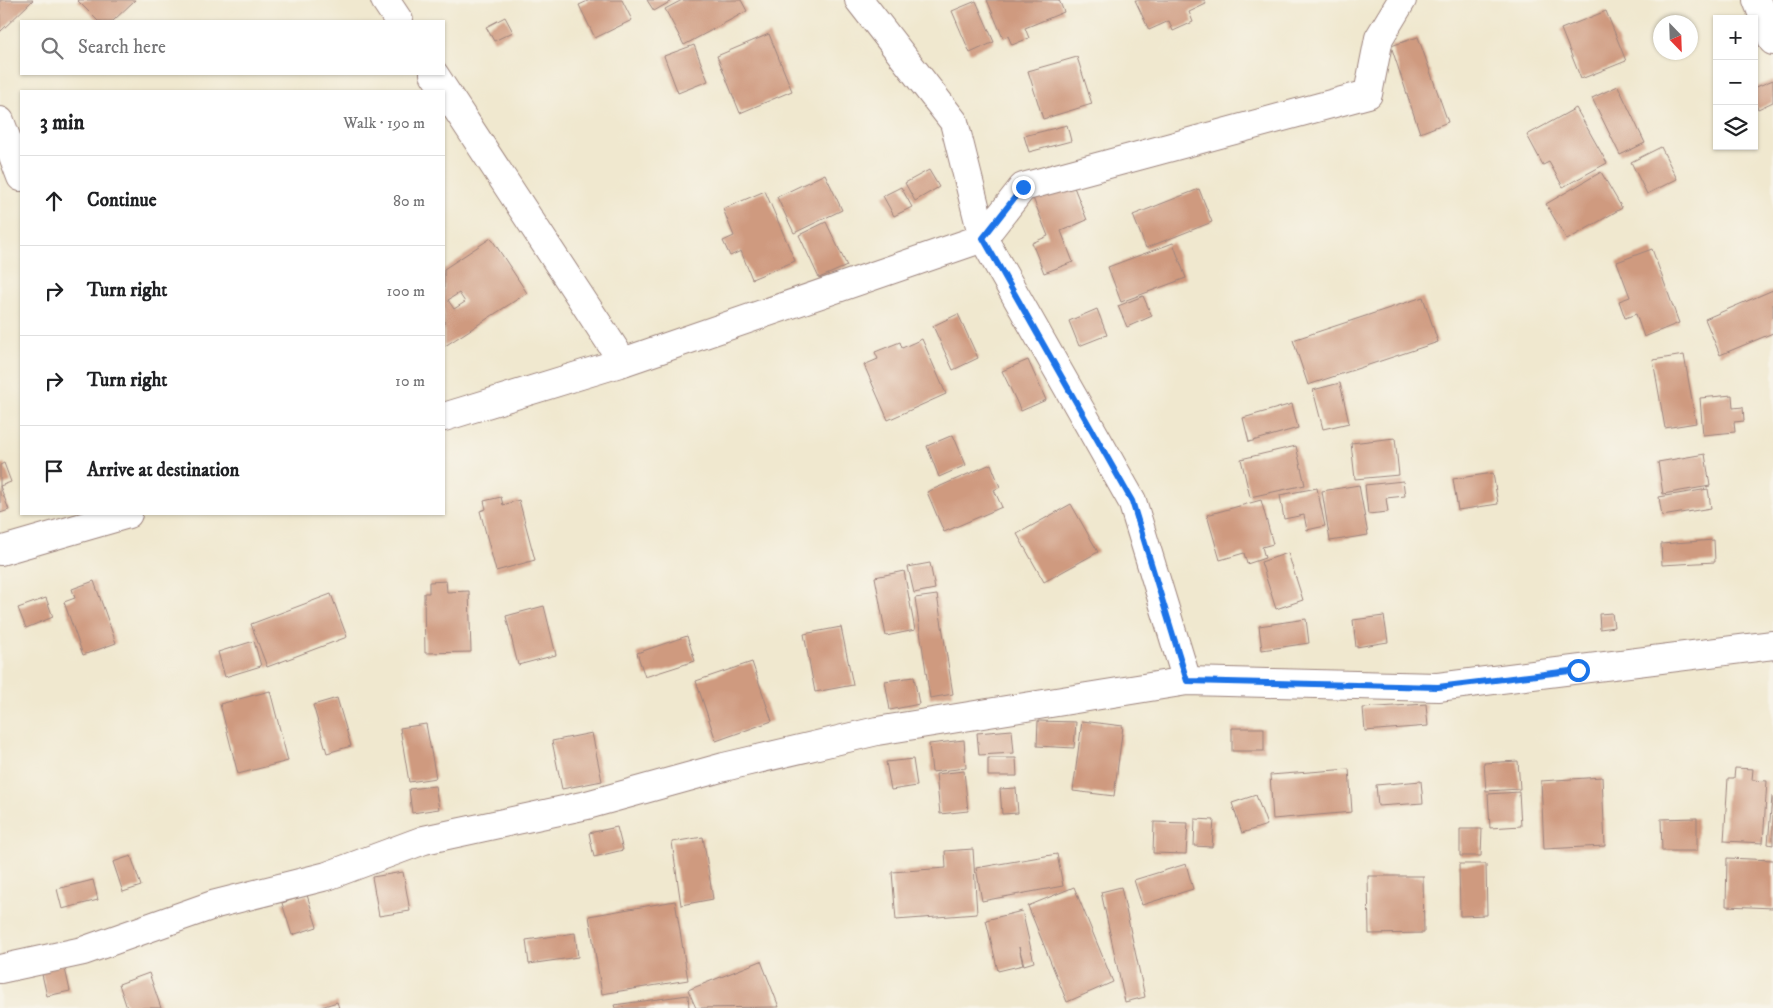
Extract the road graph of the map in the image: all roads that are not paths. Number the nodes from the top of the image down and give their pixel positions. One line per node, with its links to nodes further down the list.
1 (385, 0): 5 (street)
2 (859, 0): 12 (street)
3 (1402, 0): 12 (street)
4 (1757, 0): 6 (street)
5 (398, 20)
6 (1773, 41)
7 (435, 75): 8 (street)
8 (444, 90)
9 (445, 91): 13 (street)
10 (0, 121): 11 (street)
11 (20, 174)
12 (983, 238): 13 (street); 18 (street)
13 (623, 362): 14 (street)
14 (445, 417)
15 (125, 515): 16 (street)
16 (0, 551)
17 (1773, 645): 18 (street)
18 (1187, 681): 19 (street)
19 (0, 969)

